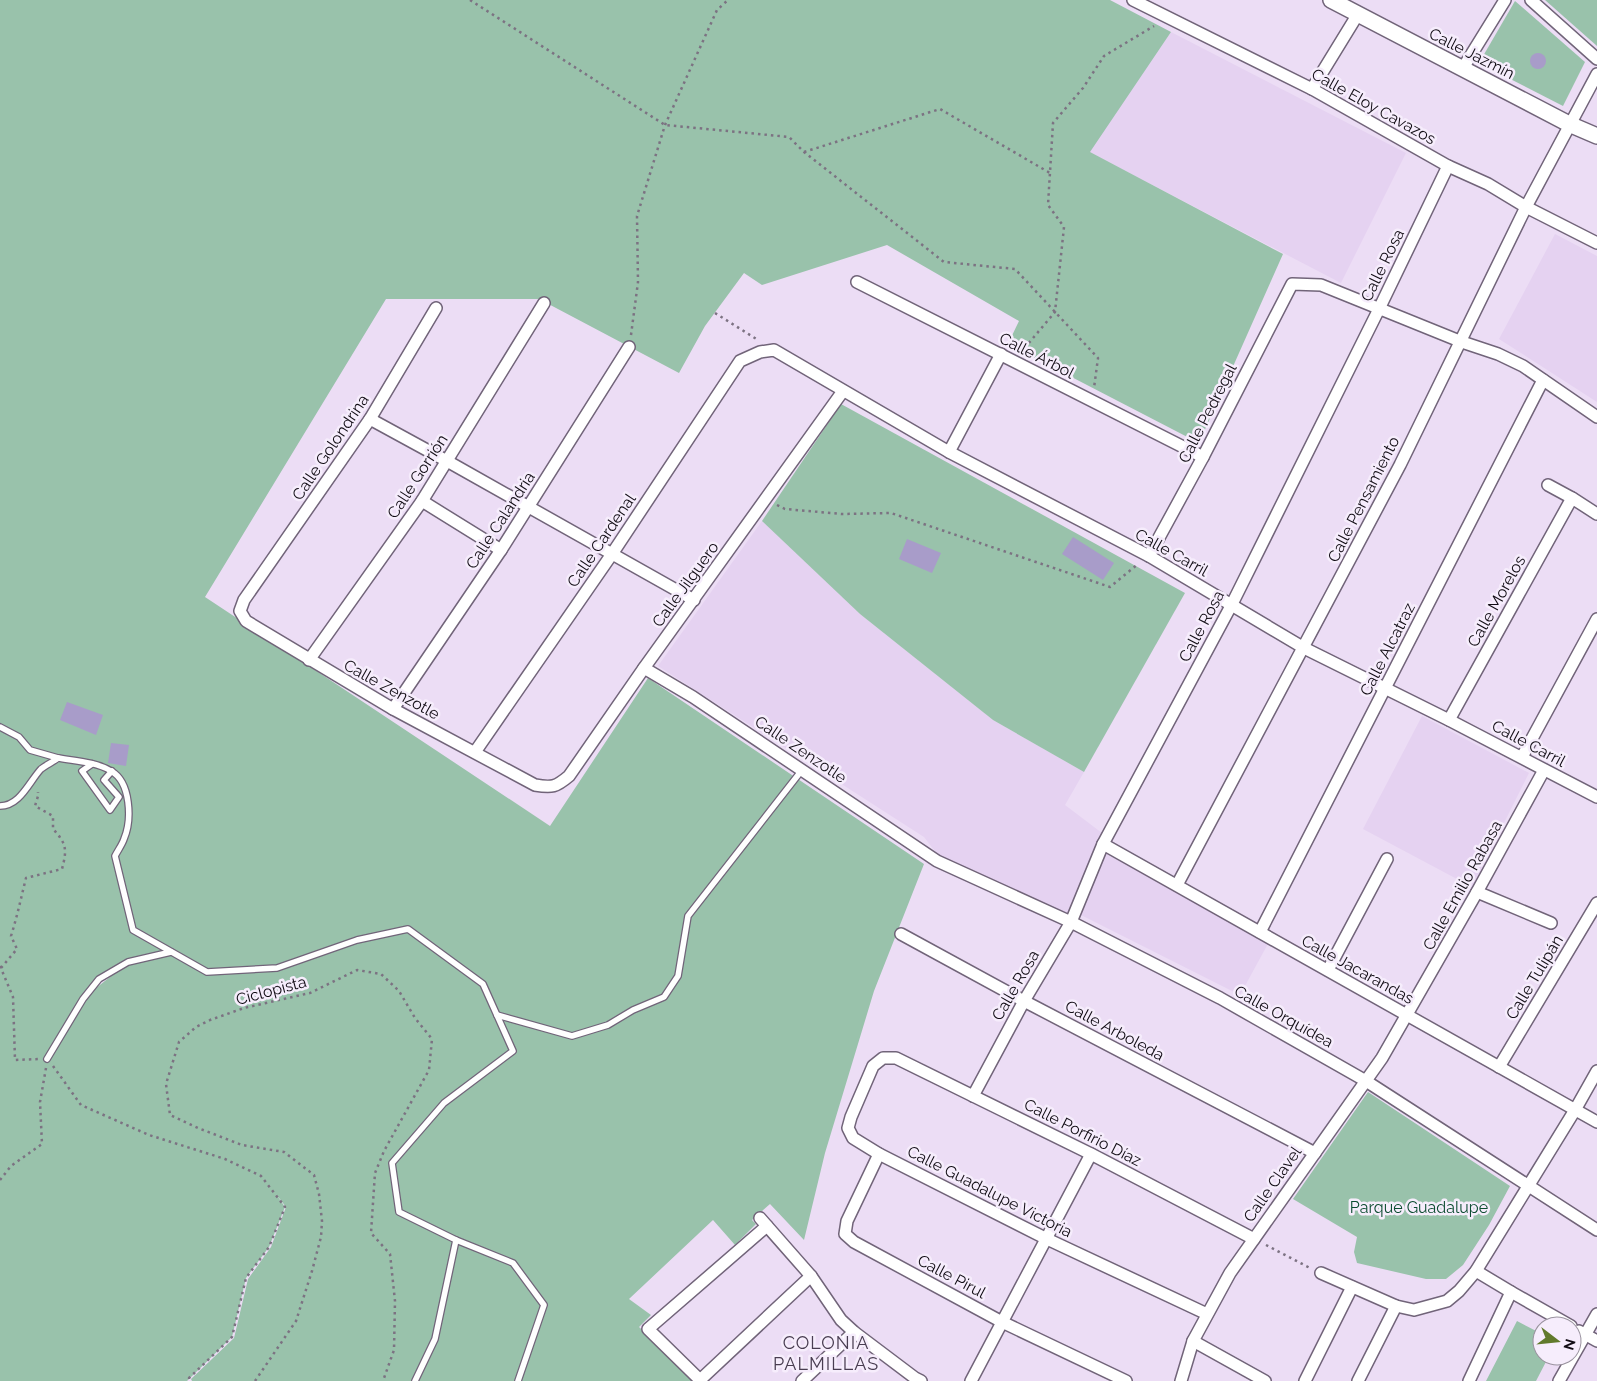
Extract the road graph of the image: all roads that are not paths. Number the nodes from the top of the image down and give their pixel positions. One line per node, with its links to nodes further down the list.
1 (1133, 0): 9 (street, Calle Eloy Cavazos)
2 (1331, 0): 5 (street, Calle Jazmín)
3 (1505, 0): 7 (street)
4 (1531, 0): 6 (street)
5 (1358, 14): 7 (street, Calle Jazmín); 9 (street)
6 (1597, 60)
7 (1463, 68): 10 (street, Calle Jazmín)
8 (1597, 74): 10 (street, Calle Pensamiento)
9 (1312, 89): 12 (street, Calle Eloy Cavazos)
10 (1569, 124): 11 (street, Calle Jazmín); 13 (street, Calle Pensamiento)
11 (1597, 136)
12 (1448, 166): 13 (street, Calle Eloy Cavazos); 18 (street, Calle Rosa)
13 (1526, 207): 14 (street, Calle Eloy Cavazos); 19 (street, Calle Pensamiento)
14 (1597, 244)
15 (857, 282): 22 (street, Calle Árbol)
16 (544, 303): 29 (street, Calle Gorrión)
17 (436, 308): 26 (street, Calle Golondrina)
18 (1379, 309): 19 (street); 28 (street, Calle Pedregal); 40 (street, Calle Rosa)
19 (1462, 342): 23 (street); 42 (street, Calle Pensamiento)
20 (629, 346): 33 (street, Calle Calandria)
21 (760, 352): 24 (street, Calle Carril); 36 (street, Calle Cardenal)
22 (1001, 354): 27 (street); 28 (street, Calle Árbol)
23 (1543, 380): 25 (street); 45 (street, Calle Alcatraz)
24 (843, 391): 27 (street, Calle Carril); 39 (street, Calle Jilguero)
25 (1597, 417)
26 (370, 419): 29 (street); 38 (street, Calle Golondrina)
27 (949, 452): 37 (street, Calle Carril)
28 (1203, 457): 37 (street, Calle Pedregal)
29 (448, 461): 32 (street, Calle Gorrión); 33 (street)
30 (1548, 485): 31 (street)
31 (1572, 498): 34 (street); 47 (street, Calle Morelos)
32 (422, 501): 35 (street); 43 (street, Calle Gorrión)
33 (528, 508): 35 (street, Calle Calandria); 36 (street)
34 (1597, 514)
35 (501, 550): 46 (street, Calle Calandria)
36 (612, 554): 39 (street); 49 (street, Calle Cardenal)
37 (1149, 556): 40 (street, Calle Carril)
38 (244, 600): 43 (street, Calle Zenzotle)
39 (694, 600): 44 (street, Calle Jilguero)
40 (1232, 604): 42 (street, Calle Carril); 59 (street, Calle Rosa)
41 (1597, 619): 51 (street)
42 (1304, 648): 45 (street, Calle Carril); 62 (street, Calle Pensamiento)
43 (309, 660): 46 (street, Calle Zenzotle)
44 (644, 668): 53 (street, Calle Zenzotle); 56 (street, Calle Jilguero)
45 (1385, 688): 47 (street, Calle Carril); 67 (street, Calle Alcatraz)
46 (393, 709): 49 (street, Calle Zenzotle)
47 (1449, 720): 51 (street, Calle Carril)
48 (0, 727): 50 (lane)
49 (475, 752): 56 (street, Calle Zenzotle)
50 (58, 758): 52 (lane); 58 (lane)
51 (1522, 758): 54 (street, Calle Carril)
52 (92, 764): 55 (lane); 55 (lane)
53 (802, 769): 61 (street, Calle Zenzotle); 72 (lane)
54 (1544, 770): 57 (street, Calle Carril); 63 (street, Calle Emilio Rabasa)
55 (112, 772): 69 (lane)
56 (547, 787)
57 (1597, 797)
58 (0, 806)
59 (1103, 844): 62 (street, Calle Jacarandas); 65 (street, Calle Rosa)
60 (1387, 859): 70 (street)
61 (937, 861): 65 (street, Calle Orquídea)
62 (1177, 885): 67 (street, Calle Jacarandas)
63 (1477, 892): 66 (street); 73 (street, Calle Emilio Rabasa)
64 (1597, 903): 76 (street, Calle Tulipán)
65 (1071, 922): 71 (street, Calle Rosa); 78 (street, Calle Orquídea)
66 (1551, 922)
67 (1260, 932): 70 (street, Calle Jacarandas)
68 (901, 934): 71 (street, Calle Arboleda)
69 (171, 952): 72 (lane); 75 (lane)
70 (1328, 970): 73 (street, Calle Jacarandas)
71 (1024, 1001): 79 (street, Calle Rosa); 82 (street, Calle Arboleda)
72 (497, 1015): 89 (lane)
73 (1407, 1015): 76 (street, Calle Jacarandas); 78 (street, Calle Clavel)
74 (896, 1058): 79 (street, Calle Porfirio Díaz); 83 (street, Calle Guadalupe Victoria)
75 (47, 1059)
76 (1499, 1067): 80 (street, Calle Jacarandas)
77 (1597, 1071): 80 (street)
78 (1366, 1081): 82 (street, Calle Clavel); 85 (street, Calle Orquídea)
79 (974, 1096): 84 (street, Calle Porfirio Díaz)
80 (1576, 1110): 81 (street, Calle Jacarandas); 85 (street)
81 (1597, 1122)
82 (1315, 1153): 87 (street, Calle Clavel)
83 (879, 1154): 88 (street, Calle Guadalupe Victoria); 99 (street, Calle Pirul)
84 (1091, 1154): 87 (street, Calle Porfirio Díaz); 88 (street)
85 (1529, 1186): 86 (street, Calle Orquídea); 90 (street)
86 (1597, 1230)
87 (1254, 1238): 96 (street, Calle Clavel)
88 (1046, 1239): 96 (street, Calle Guadalupe Victoria); 99 (street)
89 (456, 1240): 107 (lane); 108 (lane)
90 (1476, 1271): 94 (street); 95 (street)
91 (1321, 1273): 93 (street)
92 (811, 1276): 100 (street); 105 (street); 105 (street)
93 (1352, 1287): 95 (street); 114 (street)
94 (1511, 1292): 98 (street); 116 (street)
95 (1396, 1306): 115 (street)
96 (1207, 1314): 104 (street, Calle Clavel)
97 (1597, 1314): 102 (street)
98 (1553, 1316)
99 (1002, 1322): 110 (street); 111 (street, Calle Pirul)
100 (854, 1332): 106 (street); 109 (street)
101 (1582, 1332): 102 (street)
102 (1585, 1334): 103 (street); 117 (street)
103 (1597, 1341)
104 (1193, 1342): 112 (street, Calle Clavel); 113 (street)
105 (700, 1380)
106 (916, 1380)
107 (415, 1381)
108 (518, 1381)
109 (802, 1381)
110 (971, 1381)
111 (1126, 1381)
112 (1181, 1381)
113 (1265, 1381)
114 (1305, 1381)
115 (1358, 1381)
116 (1470, 1381)
117 (1559, 1381)

